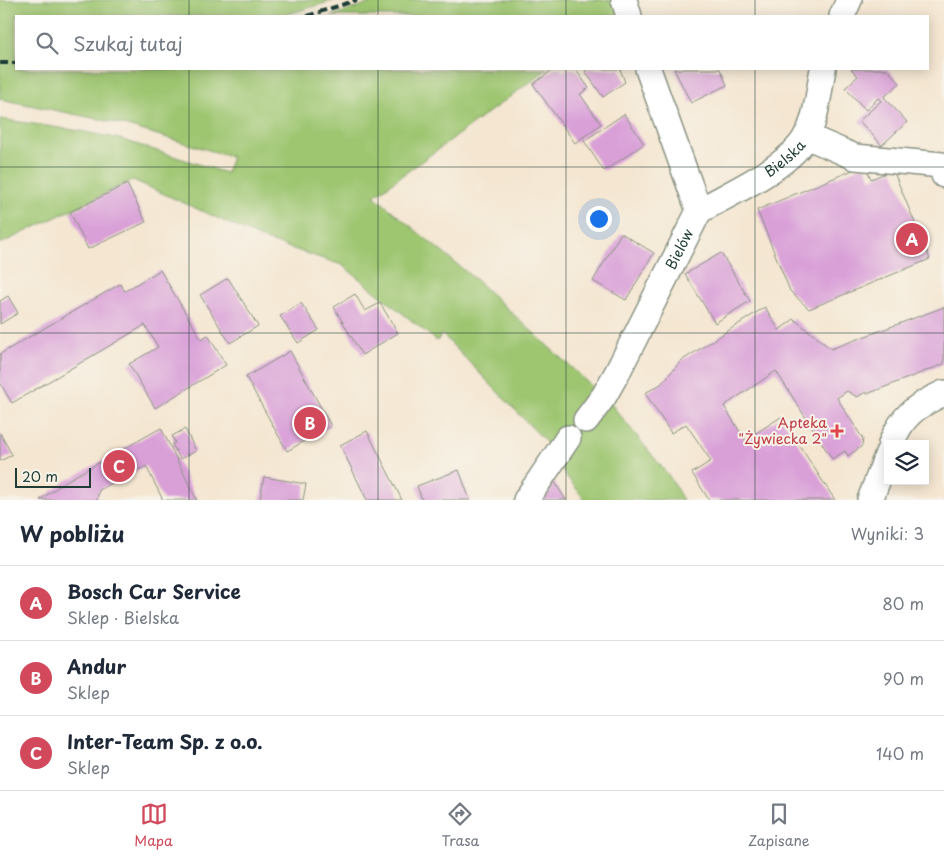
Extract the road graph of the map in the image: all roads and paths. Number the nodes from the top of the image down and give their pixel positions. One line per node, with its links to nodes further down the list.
1 (624, 0): 3 (street)
2 (849, 0): 4 (street)
3 (630, 15)
4 (842, 15)
5 (648, 70): 9 (street)
6 (823, 70): 7 (street, Bielska)
7 (806, 136): 8 (street); 9 (street, Bielska)
8 (944, 175)
9 (699, 211): 11 (street, Bielów)
10 (944, 393): 13 (street)
11 (586, 420)
12 (568, 438): 15 (street)
13 (893, 440)
14 (884, 463): 16 (street)
15 (526, 500)
16 (870, 500)

